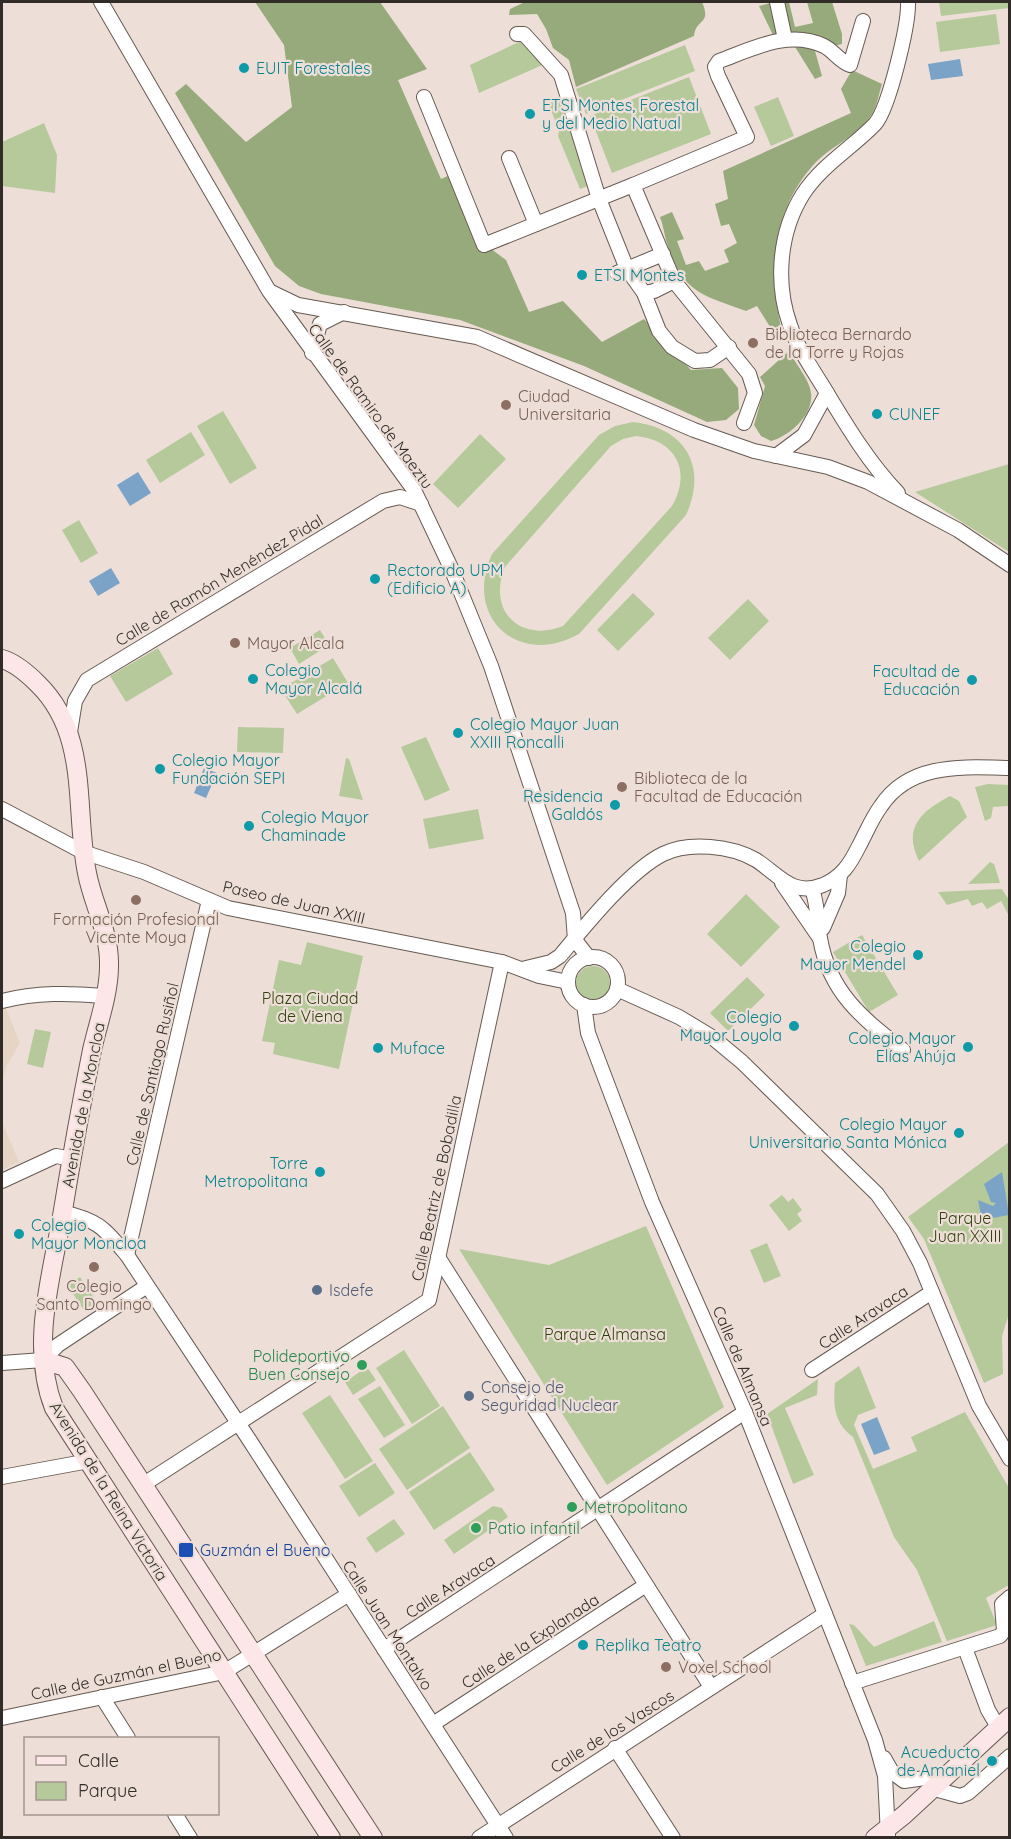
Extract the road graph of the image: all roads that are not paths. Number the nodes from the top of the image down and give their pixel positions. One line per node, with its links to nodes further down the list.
1 (101, 2): 15 (street, Calle de Ramiro de Maeztu)
2 (777, 2): 6 (street)
3 (908, 2): 20 (street)
4 (863, 21): 6 (street)
5 (517, 34): 10 (street)
6 (785, 39): 9 (street)
7 (424, 97): 11 (street)
8 (509, 158): 11 (street)
9 (633, 185): 10 (street); 12 (street)
10 (599, 199): 11 (street); 13 (street)
11 (536, 224)
12 (663, 254): 13 (street); 14 (street)
13 (622, 271): 16 (street)
14 (674, 281): 16 (street); 18 (street)
15 (269, 291): 17 (street); 19 (street, Calle de Ramiro de Maeztu)
16 (644, 293): 18 (street)
17 (344, 312): 19 (street); 22 (street)
18 (729, 347): 21 (street)
19 (312, 353): 23 (street, Calle de Ramiro de Maeztu)
20 (827, 393): 22 (street); 24 (street)
21 (744, 423)
22 (776, 456): 24 (street)
23 (421, 504): 27 (street, Calle de Ramón Menéndez Pidal); 36 (street, Calle de Ramiro de Maeztu)
24 (908, 504): 25 (street)
25 (1010, 565)
26 (2, 659): 27 (street, Avenida de la Moncloa)
27 (70, 732): 30 (street, Avenida de la Moncloa)
28 (1010, 768): 31 (street)
29 (2, 809): 30 (street, Paseo de Juan XXIII)
30 (83, 852): 34 (street, Paseo de Juan XXIII); 45 (street, Avenida de la Moncloa)
31 (840, 875): 33 (street); 39 (street)
32 (782, 883): 33 (street); 35 (street); 37 (street)
33 (810, 889): 37 (street); 39 (street)
34 (209, 900): 41 (street, Paseo de Juan XXIII); 52 (street, Calle de Santiago Rusiñol)
35 (603, 907): 36 (street); 38 (street)
36 (573, 913): 38 (street, Calle de Ramiro de Maeztu)
37 (811, 924): 39 (street)
38 (575, 939): 40 (street); 42 (street)
39 (820, 939): 48 (street)
40 (589, 958): 43 (street); 44 (street)
41 (502, 962): 42 (street, Paseo de Juan XXIII); 53 (street, Calle Beatriz de Bobadilla)
42 (522, 969): 43 (street, Paseo de Juan XXIII)
43 (568, 982): 47 (street)
44 (617, 989): 47 (street); 55 (street)
45 (105, 996): 46 (street); 49 (street, Avenida de la Moncloa)
46 (2, 1001)
47 (584, 1005): 59 (street, Calle de Almansa)
48 (903, 1050)
49 (70, 1161): 50 (street); 51 (street, Avenida de la Moncloa)
50 (2, 1181)
51 (62, 1212): 52 (street, Calle Juan Montalvo); 56 (street, Avenida de la Moncloa)
52 (127, 1256): 54 (street, Calle Juan Montalvo)
53 (438, 1257): 60 (street, Calle Beatriz de Bobadilla); 65 (street)
54 (147, 1287): 56 (street); 60 (street, Calle Juan Montalvo)
55 (932, 1292): 58 (street, Calle Aravaca); 61 (street)
56 (43, 1360): 57 (street); 62 (street, Avenida de la Reina Victoria); 64 (street, Avenida de la Reina Victoria)
57 (2, 1363)
58 (812, 1370)
59 (745, 1412): 65 (street, Calle Aravaca); 69 (street, Calle de Almansa)
60 (238, 1423): 64 (street, Calle Beatriz de Bobadilla); 67 (street, Calle Juan Montalvo)
61 (1010, 1459)
62 (89, 1461): 63 (street); 73 (street, Avenida de la Reina Victoria)
63 (2, 1477)
64 (144, 1484): 72 (street, Avenida de la Reina Victoria)
65 (597, 1509): 66 (street); 71 (street, Calle Aravaca)
66 (646, 1585): 75 (street); 79 (street, Calle de la Explanada)
67 (349, 1594): 71 (street, Calle Juan Montalvo); 72 (street, Calle de Guzmán el Bueno)
68 (1010, 1597): 70 (street)
69 (825, 1614): 74 (street, Calle de Almansa); 75 (street, Calle de los Vascos)
70 (964, 1647): 74 (street); 78 (street)
71 (384, 1649): 79 (street, Calle Juan Montalvo)
72 (254, 1654): 73 (street, Calle de Guzmán el Bueno); 91 (street, Avenida de la Reina Victoria)
73 (224, 1672): 76 (street, Calle de Guzmán el Bueno); 90 (street, Avenida de la Reina Victoria)
74 (852, 1683): 81 (street, Calle de Almansa)
75 (711, 1687): 82 (street, Calle de los Vascos)
76 (102, 1697): 77 (street, Calle de Guzmán el Bueno); 80 (street)
77 (2, 1718)
78 (1004, 1722): 84 (street)
79 (433, 1724): 87 (street, Calle Juan Montalvo)
80 (127, 1737)
81 (875, 1740): 84 (street, Calle de Almansa); 88 (street, Calle de Almansa)
82 (615, 1748): 87 (street, Calle de los Vascos); 94 (street)
83 (1010, 1756): 85 (street)
84 (945, 1775): 85 (street)
85 (931, 1788): 88 (street)
86 (176, 1815): 89 (street)
87 (499, 1824): 92 (street, Calle de los Vascos); 93 (street, Calle Juan Montalvo)
88 (886, 1835)
89 (190, 1838)
90 (331, 1838)
91 (373, 1838)
92 (479, 1838)
93 (506, 1838)
94 (673, 1838)

